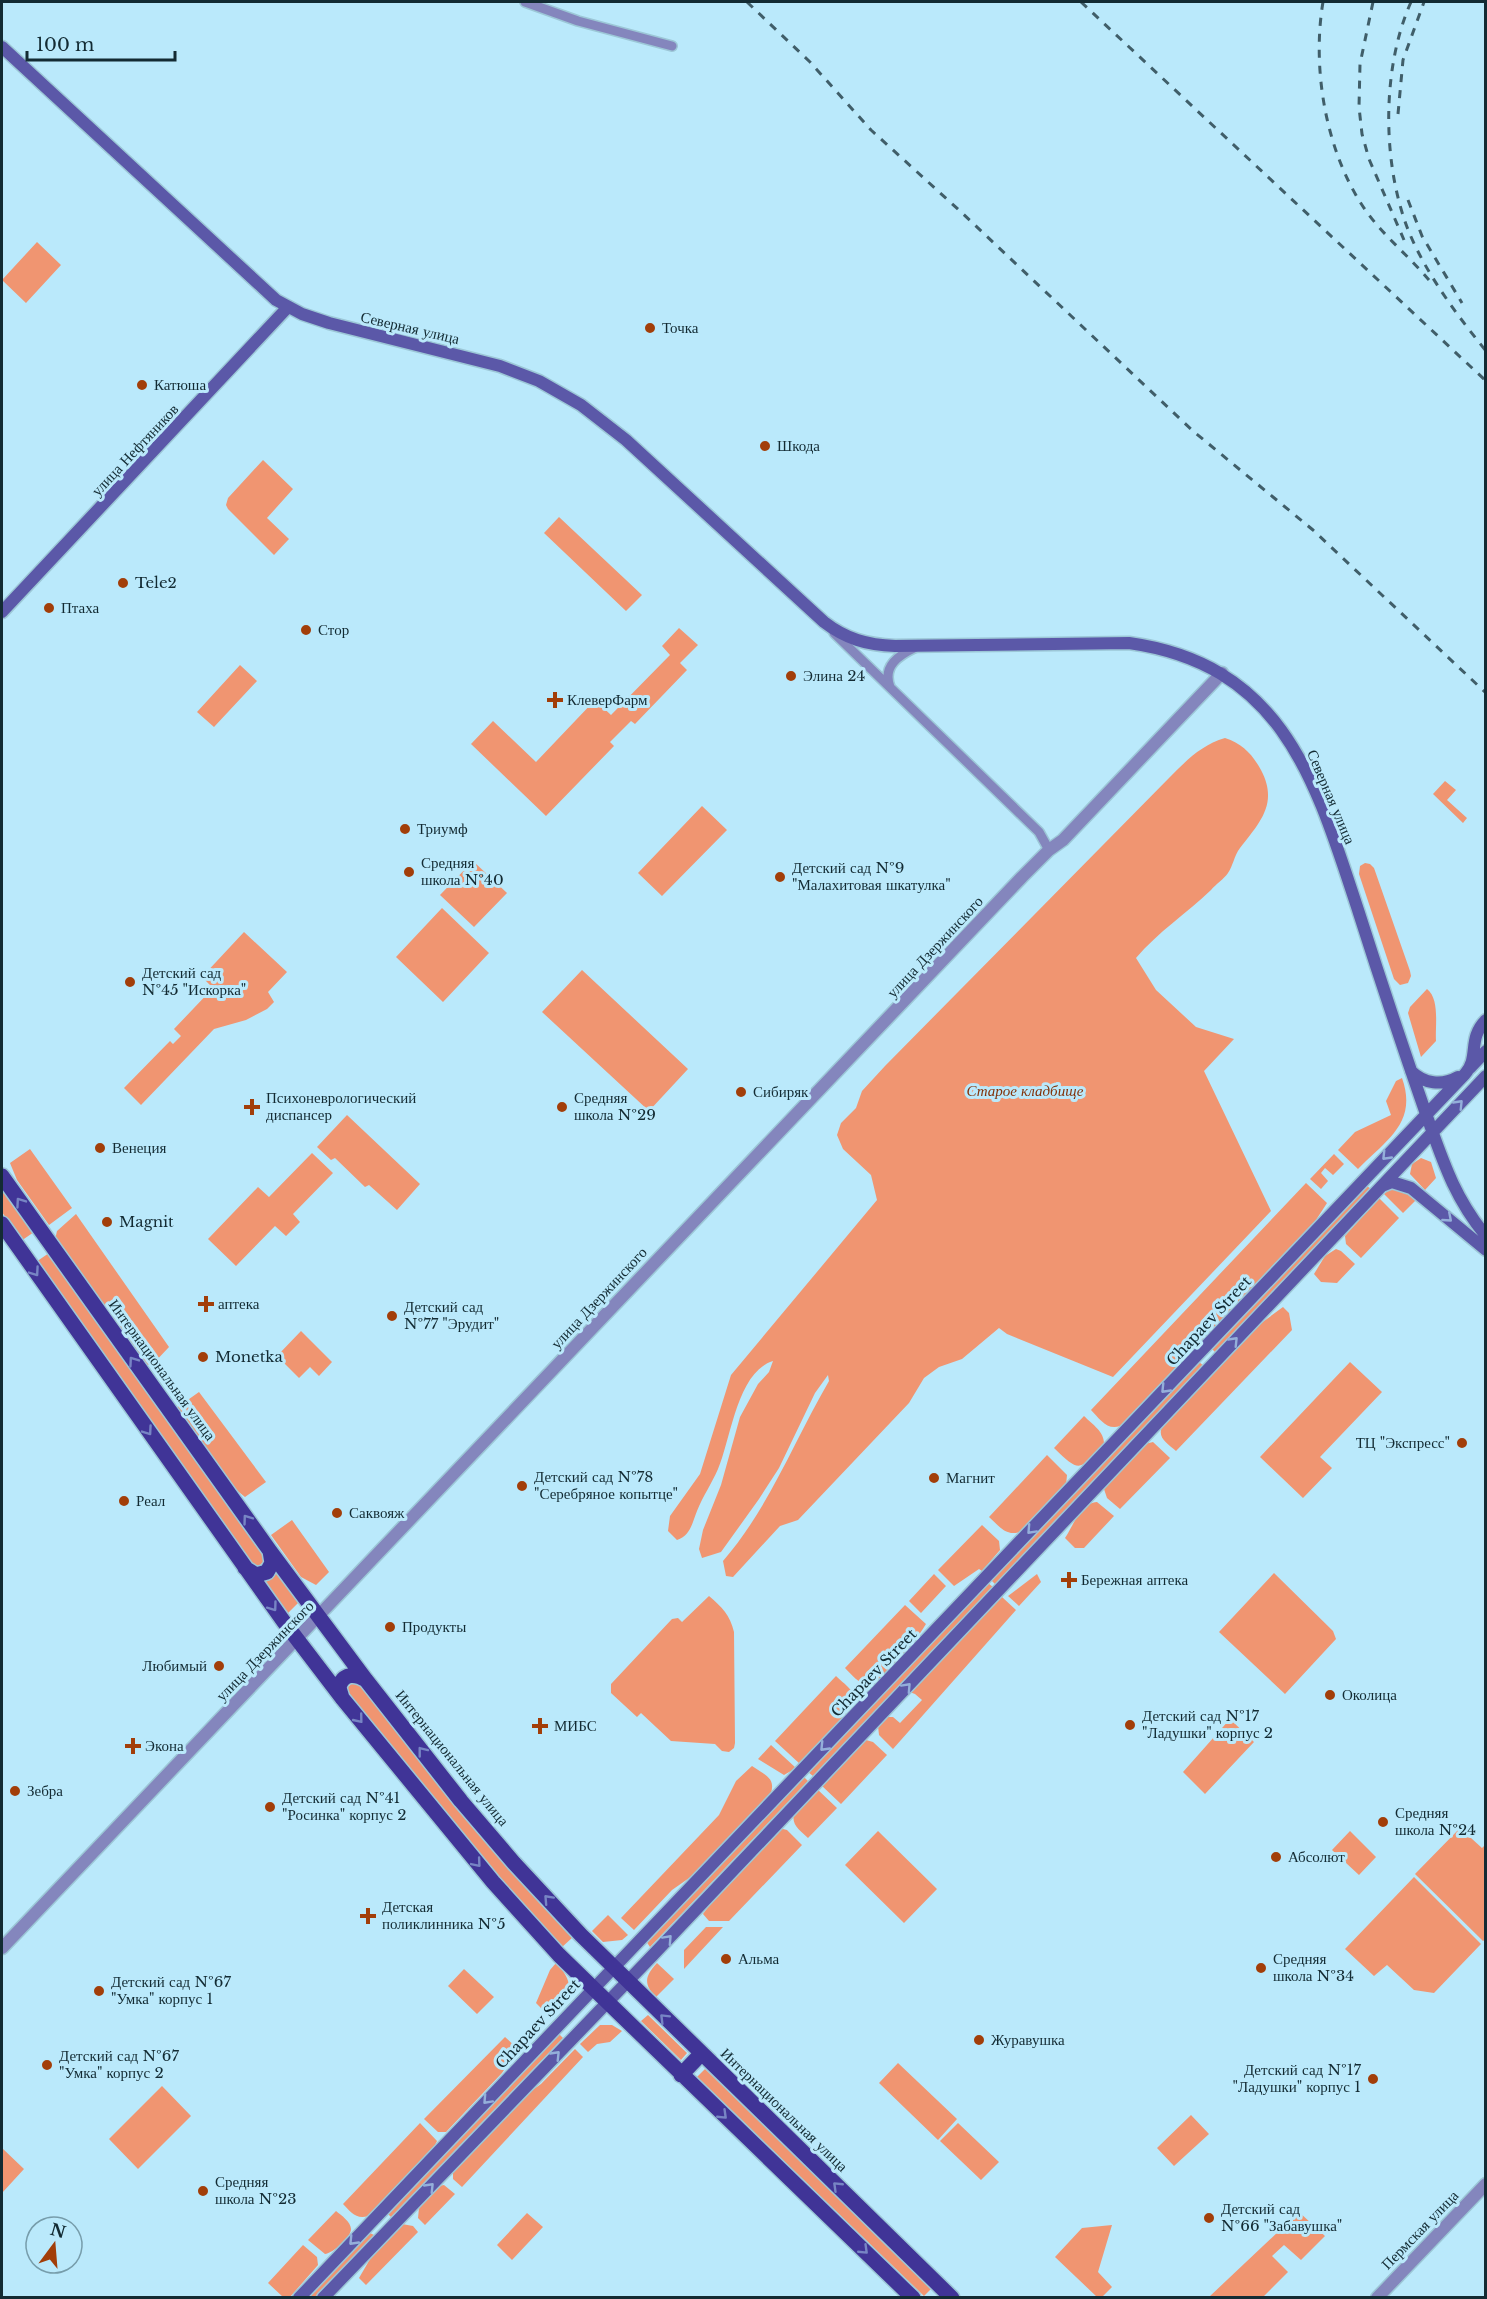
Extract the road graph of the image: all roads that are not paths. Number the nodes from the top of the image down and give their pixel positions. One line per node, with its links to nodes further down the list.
1 (525, 2): 2 (street)
2 (672, 46)
3 (2, 47): 4 (main road, Северная улица)
4 (288, 307): 5 (main road, улица Нефтяников); 6 (main road, Северная улица)
5 (2, 612)
6 (824, 622): 7 (main road, Северная улица); 9 (street, Северная улица)
7 (916, 647): 8 (main road, Северная улица); 9 (street)
8 (1222, 673): 10 (street, улица Дзержинского); 13 (main road, Северная улица)
9 (891, 690): 10 (street, Северная улица)
10 (1049, 850): 27 (street, улица Дзержинского)
11 (1485, 1020): 14 (main road)
12 (1485, 1051): 14 (main road, Chapaev Street)
13 (1411, 1071): 14 (main road); 16 (main road, Северная улица)
14 (1467, 1071): 16 (main road, Chapaev Street)
15 (1485, 1076): 17 (main road, one-way to 15)
16 (1426, 1114): 17 (main road, Северная улица); 23 (main road, Chapaev Street, one-way to 23)
17 (1432, 1132): 19 (main road); 21 (main road, Северная улица)
18 (2, 1176): 25 (main road, Интернациональная улица, one-way to 18)
19 (1381, 1186): 22 (main road, one-way to 22); 24 (main road, one-way to 19)
20 (2, 1224): 26 (main road, one-way to 26)
21 (1485, 1236)
22 (1485, 1250)
23 (1201, 1352): 24 (main road); 32 (main road, Chapaev Street, one-way to 32)
24 (1214, 1364): 33 (main road, one-way to 24)
25 (270, 1551): 26 (main road); 27 (main road, Интернациональная улица)
26 (245, 1568): 28 (main road, one-way to 28)
27 (319, 1617): 28 (street, улица Дзержинского); 29 (main road, Интернациональная улица)
28 (297, 1640): 30 (main road); 31 (street, улица Дзержинского)
29 (366, 1680): 30 (main road); 32 (main road, Интернациональная улица, one-way to 29)
30 (342, 1698): 34 (main road, one-way to 34)
31 (2, 1948)
32 (613, 1967): 33 (main road, Интернациональная улица); 34 (main road, Chapaev Street)
33 (627, 1981): 35 (main road); 36 (main road, Интернациональная улица, one-way to 33)
34 (592, 1988): 35 (main road); 39 (main road, Chapaev Street, one-way to 39)
35 (607, 2002): 37 (main road); 40 (main road, one-way to 35)
36 (701, 2054): 37 (main road); 44 (main road, Интернациональная улица, one-way to 36)
37 (681, 2075): 43 (main road, one-way to 43)
38 (1485, 2184): 45 (street, Пермская улица)
39 (377, 2217): 40 (main road); 41 (main road, Chapaev Street, one-way to 41)
40 (389, 2229): 42 (main road)
41 (299, 2298)
42 (323, 2298)
43 (913, 2298)
44 (952, 2298)
45 (1377, 2298)

